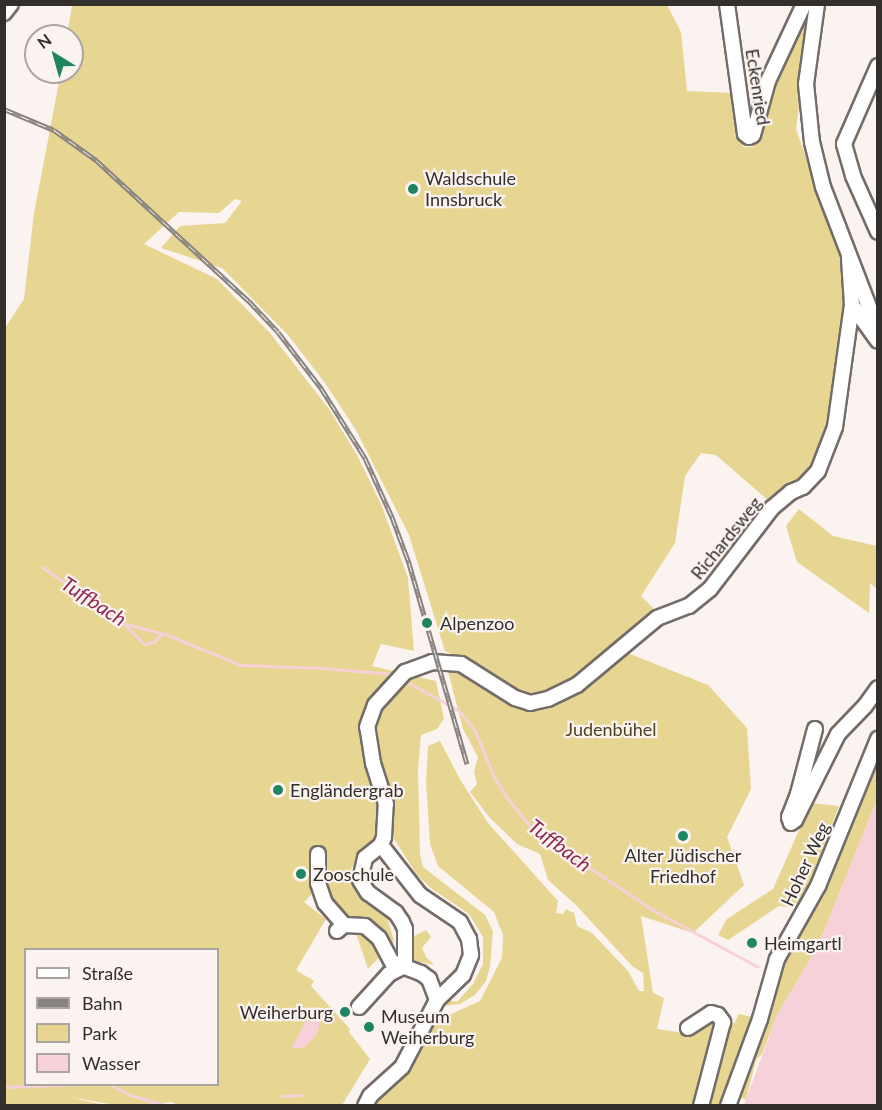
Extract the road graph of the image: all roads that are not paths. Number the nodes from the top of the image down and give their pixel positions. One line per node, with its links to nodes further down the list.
1 (11, 4): 5 (street)
2 (727, 4): 3 (street, Eckenried)
3 (804, 4)
4 (817, 4): 8 (street)
5 (4, 13)
6 (878, 66): 7 (street)
7 (878, 232)
8 (849, 258): 9 (street, Richardsweg); 10 (street)
9 (852, 305): 11 (street); 15 (street, Richardsweg)
10 (878, 330)
11 (878, 341)
12 (878, 688): 13 (street)
13 (815, 729)
14 (878, 739): 23 (street, Hoher Weg)
15 (381, 845): 17 (street); 18 (street)
16 (318, 854): 17 (street)
17 (405, 966): 18 (street); 19 (street)
18 (437, 1000): 21 (street)
19 (359, 1007)
20 (688, 1028): 22 (street)
21 (365, 1106)
22 (701, 1106)
23 (728, 1106)

